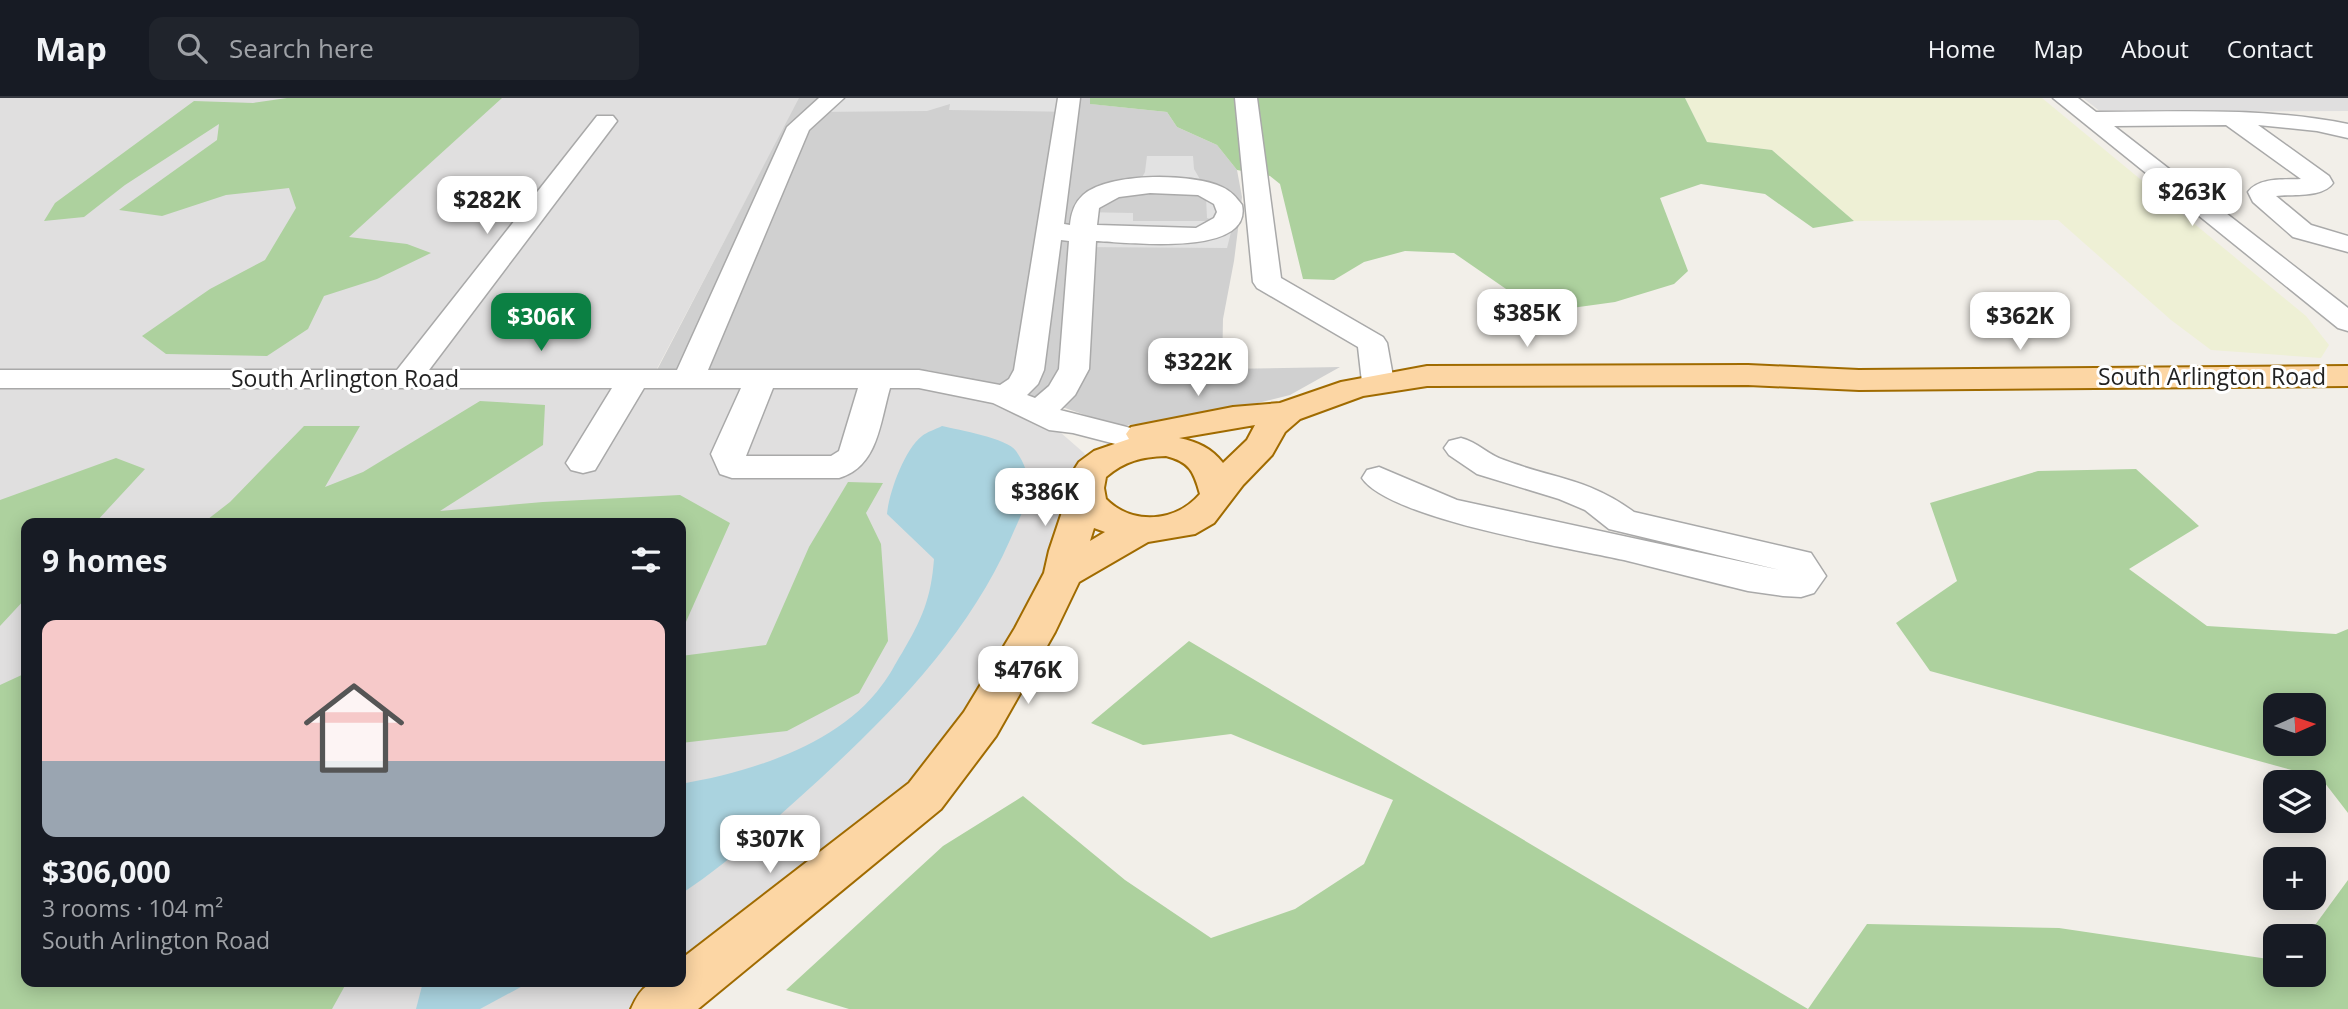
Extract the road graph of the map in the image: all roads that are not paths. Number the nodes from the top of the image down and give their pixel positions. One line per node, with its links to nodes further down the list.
1 (833, 98): 21 (street)
2 (1069, 98): 11 (street)
3 (1246, 98): 22 (street)
4 (2064, 98): 6 (street)
5 (2232, 118): 6 (street); 8 (street); 10 (street)
6 (2091, 119): 9 (street)
7 (606, 121): 19 (street)
8 (2348, 131)
9 (2232, 230): 10 (street); 14 (street)
10 (2302, 231): 13 (street)
11 (1048, 232): 12 (street); 23 (street)
12 (1083, 232): 12 (street); 24 (street)
13 (2348, 244)
14 (2348, 322)
15 (2348, 376): 22 (main road, South Arlington Road)
16 (0, 379): 19 (street, South Arlington Road)
17 (761, 379): 18 (street, South Arlington Road); 18 (lane); 21 (street, South Arlington Road)
18 (877, 379): 23 (street, South Arlington Road)
19 (405, 380): 20 (street, South Arlington Road)
20 (633, 380): 21 (street, South Arlington Road); 29 (street)
21 (688, 380)
22 (1378, 382): 25 (main road, South Arlington Road)
23 (1006, 396): 24 (street, South Arlington Road)
24 (1049, 417): 26 (street, South Arlington Road); 31 (street, South Arlington Road)
25 (1277, 422): 26 (main road); 27 (main road); 32 (main road)
26 (1109, 434): 27 (street, South Arlington Road)
27 (1163, 446): 31 (main road); 32 (main road)
28 (1461, 448): 30 (street)
29 (583, 463)
30 (1379, 478)
31 (1087, 484): 33 (main road); 34 (main road)
32 (1217, 493): 33 (main road)
33 (1146, 529): 34 (main road)
34 (1064, 573): 35 (main road)
35 (686, 987)
36 (686, 987): 37 (main road)
37 (658, 1009)

